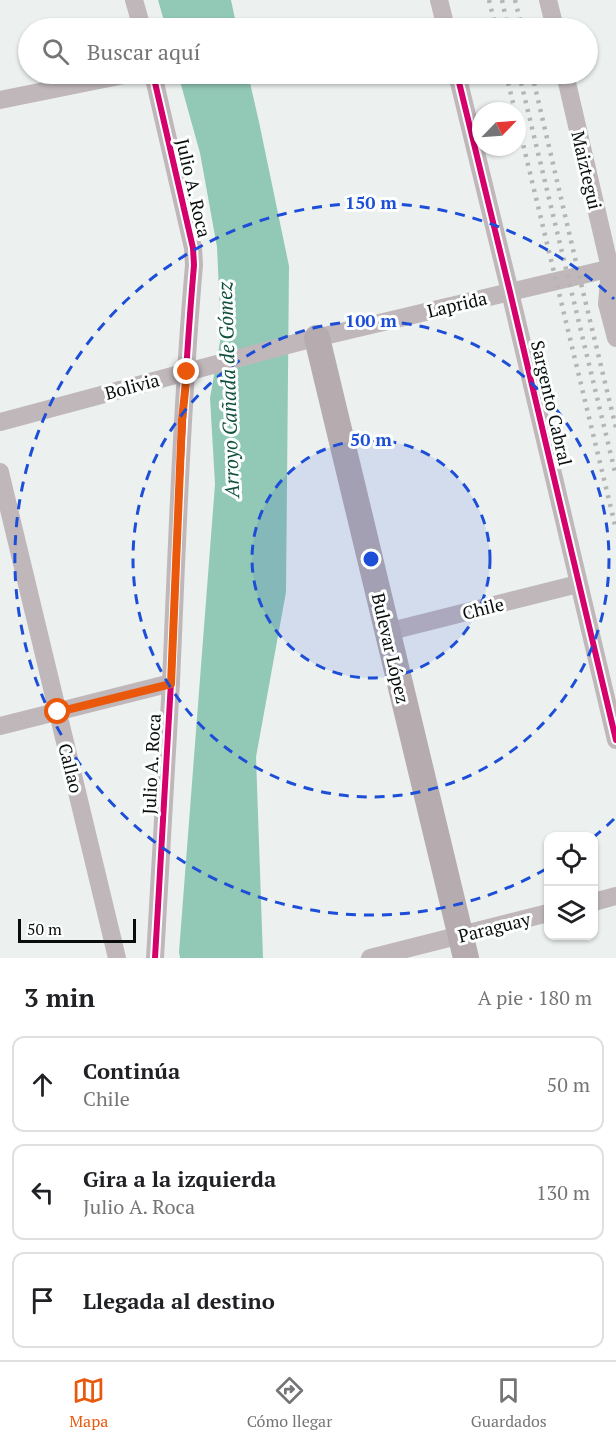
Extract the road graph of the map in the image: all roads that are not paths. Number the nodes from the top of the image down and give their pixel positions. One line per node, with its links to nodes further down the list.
1 (134, 0): 4 (street)
2 (439, 0): 5 (street)
3 (548, 0): 6 (street)
4 (139, 18)
5 (444, 18)
6 (552, 18)
7 (79, 84): 11 (street)
8 (155, 84): 16 (street, Julio A. Roca)
9 (459, 84): 13 (street, Sargento Cabral)
10 (568, 84): 12 (street, Maiztegui)
11 (0, 100)
12 (614, 267): 13 (street, Laprida); 14 (street, Maiztegui)
13 (510, 292): 15 (street, Laprida); 19 (street, Sargento Cabral)
14 (616, 338)
15 (308, 340): 16 (street, Bolivia); 20 (main road, Bulevar López)
16 (187, 372): 17 (street, Bolivia); 21 (street, Julio A. Roca)
17 (0, 422)
18 (0, 472): 22 (street, Callao)
19 (578, 584): 20 (street, Chile); 24 (street, Sargento Cabral)
20 (387, 632): 28 (main road, Bulevar López)
21 (171, 684): 22 (street); 30 (street, Julio A. Roca)
22 (58, 712): 23 (street); 29 (street, Callao)
23 (0, 726)
24 (616, 740)
25 (616, 896): 26 (street)
26 (598, 901)
27 (544, 915): 28 (street, Paraguay)
28 (463, 947): 31 (street, Paraguay)
29 (117, 958)
30 (155, 958)
31 (369, 958)

